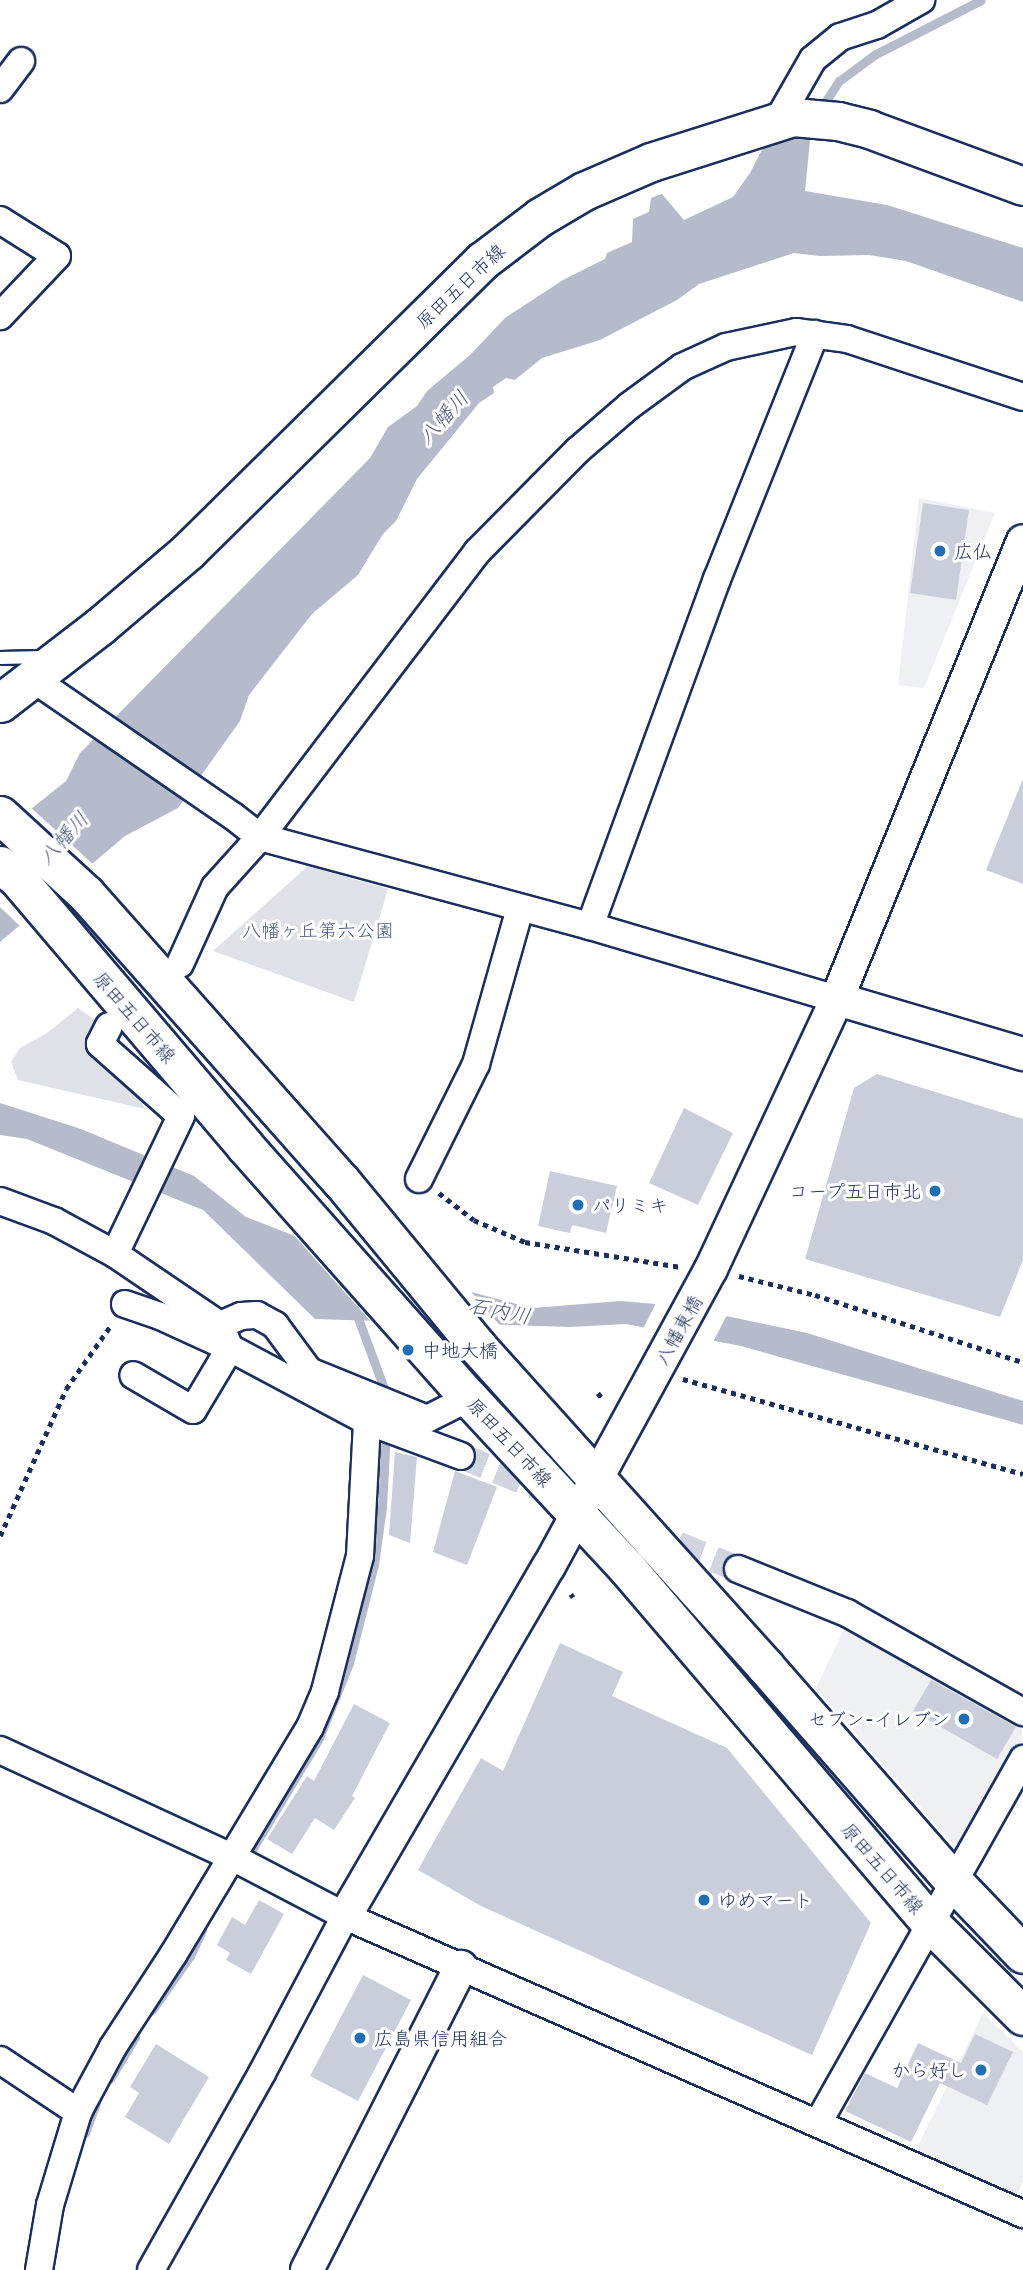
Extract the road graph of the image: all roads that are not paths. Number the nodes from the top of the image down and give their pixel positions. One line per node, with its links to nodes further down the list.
1 (921, 0): 2 (street)
2 (890, 7): 5 (street)
3 (21, 61): 4 (street)
4 (0, 89)
5 (786, 118): 6 (main road, 原田五日市線); 13 (main road, 原田五日市線)
6 (1023, 186)
7 (0, 220): 8 (street)
8 (0, 316)
9 (815, 334): 10 (street); 16 (street); 19 (street)
10 (1023, 397)
11 (1023, 541): 21 (street, 八幡東橋)
12 (0, 657): 13 (lane)
13 (47, 676): 14 (main road, 原田五日市線); 16 (street)
14 (0, 703)
15 (0, 815): 33 (main road, 原田五日市線)
16 (260, 837): 18 (street); 20 (street)
17 (0, 865): 30 (main road, 原田五日市線)
18 (520, 908): 19 (street); 24 (street)
19 (590, 926): 21 (street)
20 (180, 964)
21 (837, 999): 23 (street); 33 (street, 八幡東橋)
22 (109, 1026): 26 (street)
23 (1023, 1054)
24 (419, 1179)
25 (0, 1201): 26 (street)
26 (121, 1243): 28 (street)
27 (125, 1304): 28 (street)
28 (225, 1337): 29 (street); 31 (street); 31 (street)
29 (133, 1376)
30 (469, 1398): 31 (street); 34 (main road, 原田五日市線)
31 (385, 1421): 32 (street); 39 (street)
32 (461, 1456)
33 (597, 1479): 34 (street, 八幡東橋); 40 (main road, 原田五日市線)
34 (577, 1516): 41 (street, 八幡東橋); 42 (main road, 原田五日市線)
35 (738, 1569): 36 (street)
36 (1023, 1712)
37 (0, 1750): 39 (street)
38 (1023, 1759): 40 (street)
39 (239, 1861): 41 (street); 47 (street)
40 (953, 1881): 42 (street); 43 (main road, 原田五日市線)
41 (345, 1916): 44 (street); 51 (street)
42 (929, 1922): 45 (main road, 原田五日市線); 48 (street)
43 (1023, 1954)
44 (461, 1967): 48 (street); 52 (street)
45 (1023, 2016)
46 (0, 2060): 47 (street)
47 (78, 2112): 50 (street)
48 (818, 2123): 49 (street)
49 (1023, 2214)
50 (39, 2270)
51 (151, 2270)
52 (307, 2270)

